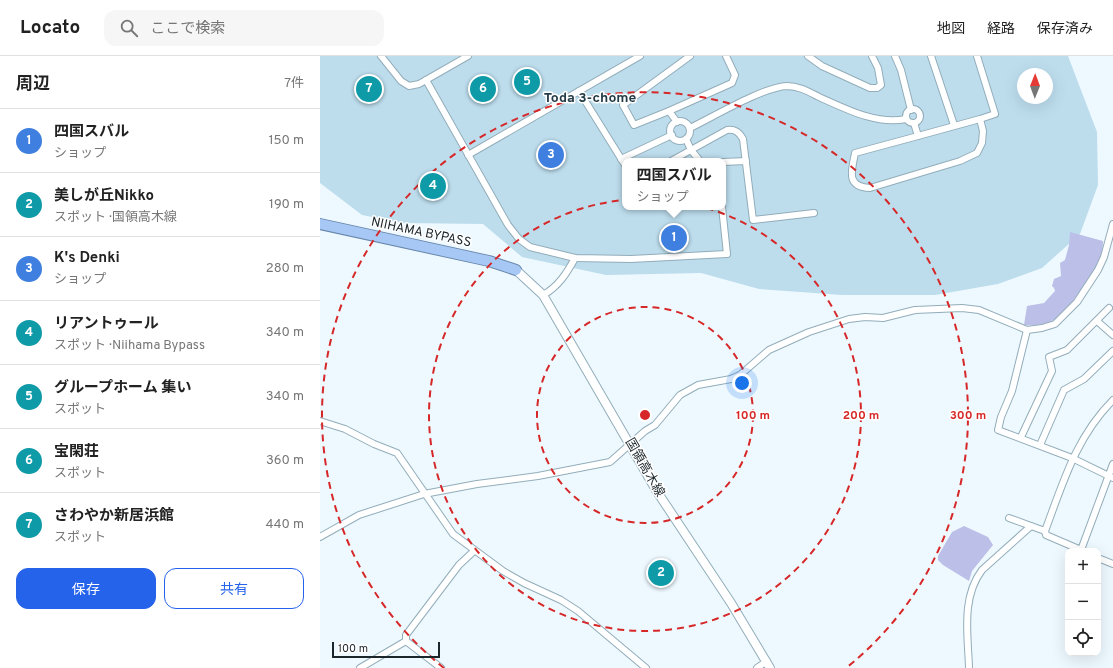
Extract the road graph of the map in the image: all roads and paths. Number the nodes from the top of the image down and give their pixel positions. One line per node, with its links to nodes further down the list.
1 (381, 56): 11 (street)
2 (468, 56): 11 (street)
3 (640, 56): 12 (street)
4 (690, 56): 14 (street)
5 (726, 56): 14 (street)
6 (808, 56): 7 (street)
7 (872, 56)
8 (895, 56): 13 (street)
9 (931, 56): 19 (street)
10 (977, 56): 16 (street)
11 (426, 80): 25 (street)
12 (579, 91): 25 (street); 29 (street)
13 (911, 110): 15 (street); 18 (street)
14 (669, 111): 17 (street)
15 (906, 118): 18 (street); 20 (street)
16 (980, 119): 19 (street); 22 (street)
17 (677, 122): 20 (street); 21 (street)
18 (914, 123): 22 (street)
19 (954, 125): 22 (street)
20 (690, 128): 23 (street)
21 (672, 136): 23 (street); 26 (street)
22 (918, 136)
23 (686, 139): 24 (street)
24 (690, 150): 27 (street); 28 (street); 30 (street)
25 (468, 154): 36 (street)
26 (623, 158)
27 (676, 158)
28 (697, 158)
29 (621, 159)
30 (746, 161): 31 (street); 33 (street)
31 (726, 162)
32 (722, 210): 36 (street)
33 (814, 214)
34 (320, 224): 37 (highway, NIIHAMA BYPASS)
35 (1113, 224): 41 (street)
36 (575, 258): 38 (street)
37 (516, 270): 38 (main road, 国領高木線)
38 (543, 295): 47 (main road, 国領高木線)
39 (1109, 308): 40 (street)
40 (1097, 320): 42 (street); 46 (street)
41 (1027, 330): 46 (street); 47 (street)
42 (1113, 335)
43 (1113, 351): 48 (street)
44 (1113, 400): 49 (street)
45 (320, 421): 52 (street)
46 (1021, 437): 48 (street)
47 (631, 444): 52 (street); 63 (main road, 国領高木線)
48 (1040, 445): 49 (street)
49 (1072, 458): 51 (street); 55 (street)
50 (1113, 464): 51 (street)
51 (1110, 477): 58 (street)
52 (424, 494): 56 (street); 59 (street)
53 (1009, 518): 54 (street)
54 (1031, 526): 55 (street); 68 (street)
55 (1045, 531): 57 (street)
56 (320, 537)
57 (1077, 548)
58 (1083, 548)
59 (474, 551): 62 (street); 66 (street)
60 (1101, 559): 61 (street)
61 (1113, 564)
62 (406, 641): 64 (street); 65 (street)
63 (768, 665): 67 (street)
64 (360, 668)
65 (441, 668)
66 (646, 668)
67 (757, 668)
68 (969, 668)

